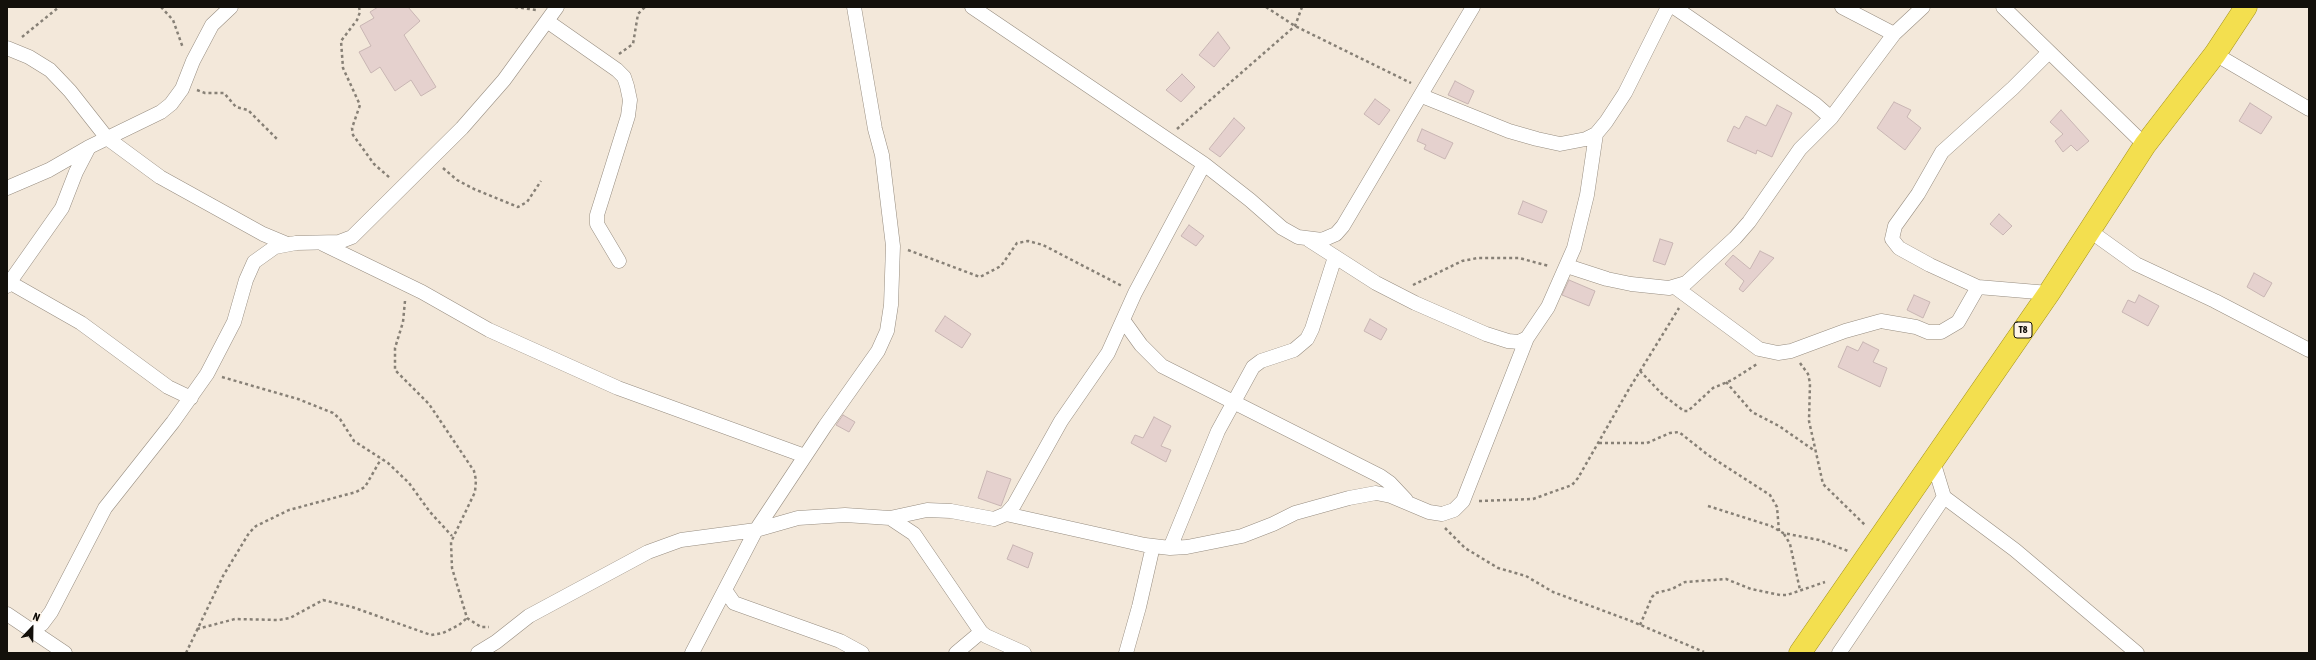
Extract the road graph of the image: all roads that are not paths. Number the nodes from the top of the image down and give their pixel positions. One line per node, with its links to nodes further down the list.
1 (231, 7): 21 (street)
2 (557, 7): 12 (street)
3 (854, 7): 42 (street)
4 (972, 7): 24 (street)
5 (1473, 7): 17 (street)
6 (1668, 7): 20 (street)
7 (1674, 7): 19 (street)
8 (1842, 7): 13 (street)
9 (1923, 7): 13 (street)
10 (2003, 7): 15 (street)
11 (2246, 7): 16 (highway, T8)
12 (547, 21): 28 (street); 31 (street)
13 (1894, 34): 19 (street)
14 (8, 48): 21 (street)
15 (2049, 52): 22 (street); 34 (street)
16 (2215, 54): 18 (street); 22 (highway, T8)
17 (1424, 93): 20 (street); 27 (street)
18 (2309, 109)
19 (1831, 118): 35 (street)
20 (1596, 134): 32 (street)
21 (107, 138): 23 (street); 29 (street)
22 (2145, 145): 26 (highway, T8)
23 (89, 147): 25 (street); 33 (street)
24 (1204, 164): 27 (street); 37 (street)
25 (7, 188)
26 (2090, 231): 36 (highway, T8); 39 (street)
27 (1309, 240): 30 (street)
28 (321, 243): 29 (street); 42 (street)
29 (287, 244): 40 (street)
30 (1335, 257): 38 (street); 41 (street)
31 (619, 261)
32 (1566, 269): 35 (street); 38 (street)
33 (8, 284): 40 (street)
34 (1978, 288): 35 (street); 36 (street)
35 (1680, 291)
36 (2049, 293): 43 (highway, T8)
37 (1123, 320): 41 (street); 46 (street)
38 (1528, 338): 45 (street)
39 (2309, 350)
40 (191, 398): 53 (street)
41 (1234, 402): 45 (street); 50 (street)
42 (805, 456): 48 (street)
43 (1933, 461): 44 (street); 62 (highway, T8)
44 (1944, 497): 63 (street); 64 (street)
45 (1411, 505): 50 (street)
46 (1006, 514): 47 (street); 49 (street)
47 (890, 518): 48 (street); 54 (street)
48 (756, 530): 51 (street); 56 (street)
49 (1153, 546): 50 (street); 61 (street)
50 (1170, 548)
51 (725, 590): 57 (street); 58 (street)
52 (7, 614): 53 (street)
53 (32, 629): 55 (street)
54 (981, 632): 59 (street); 60 (street)
55 (65, 653)
56 (478, 653)
57 (692, 653)
58 (862, 653)
59 (956, 653)
60 (1024, 653)
61 (1126, 653)
62 (1800, 653)
63 (1839, 653)
64 (2137, 653)

